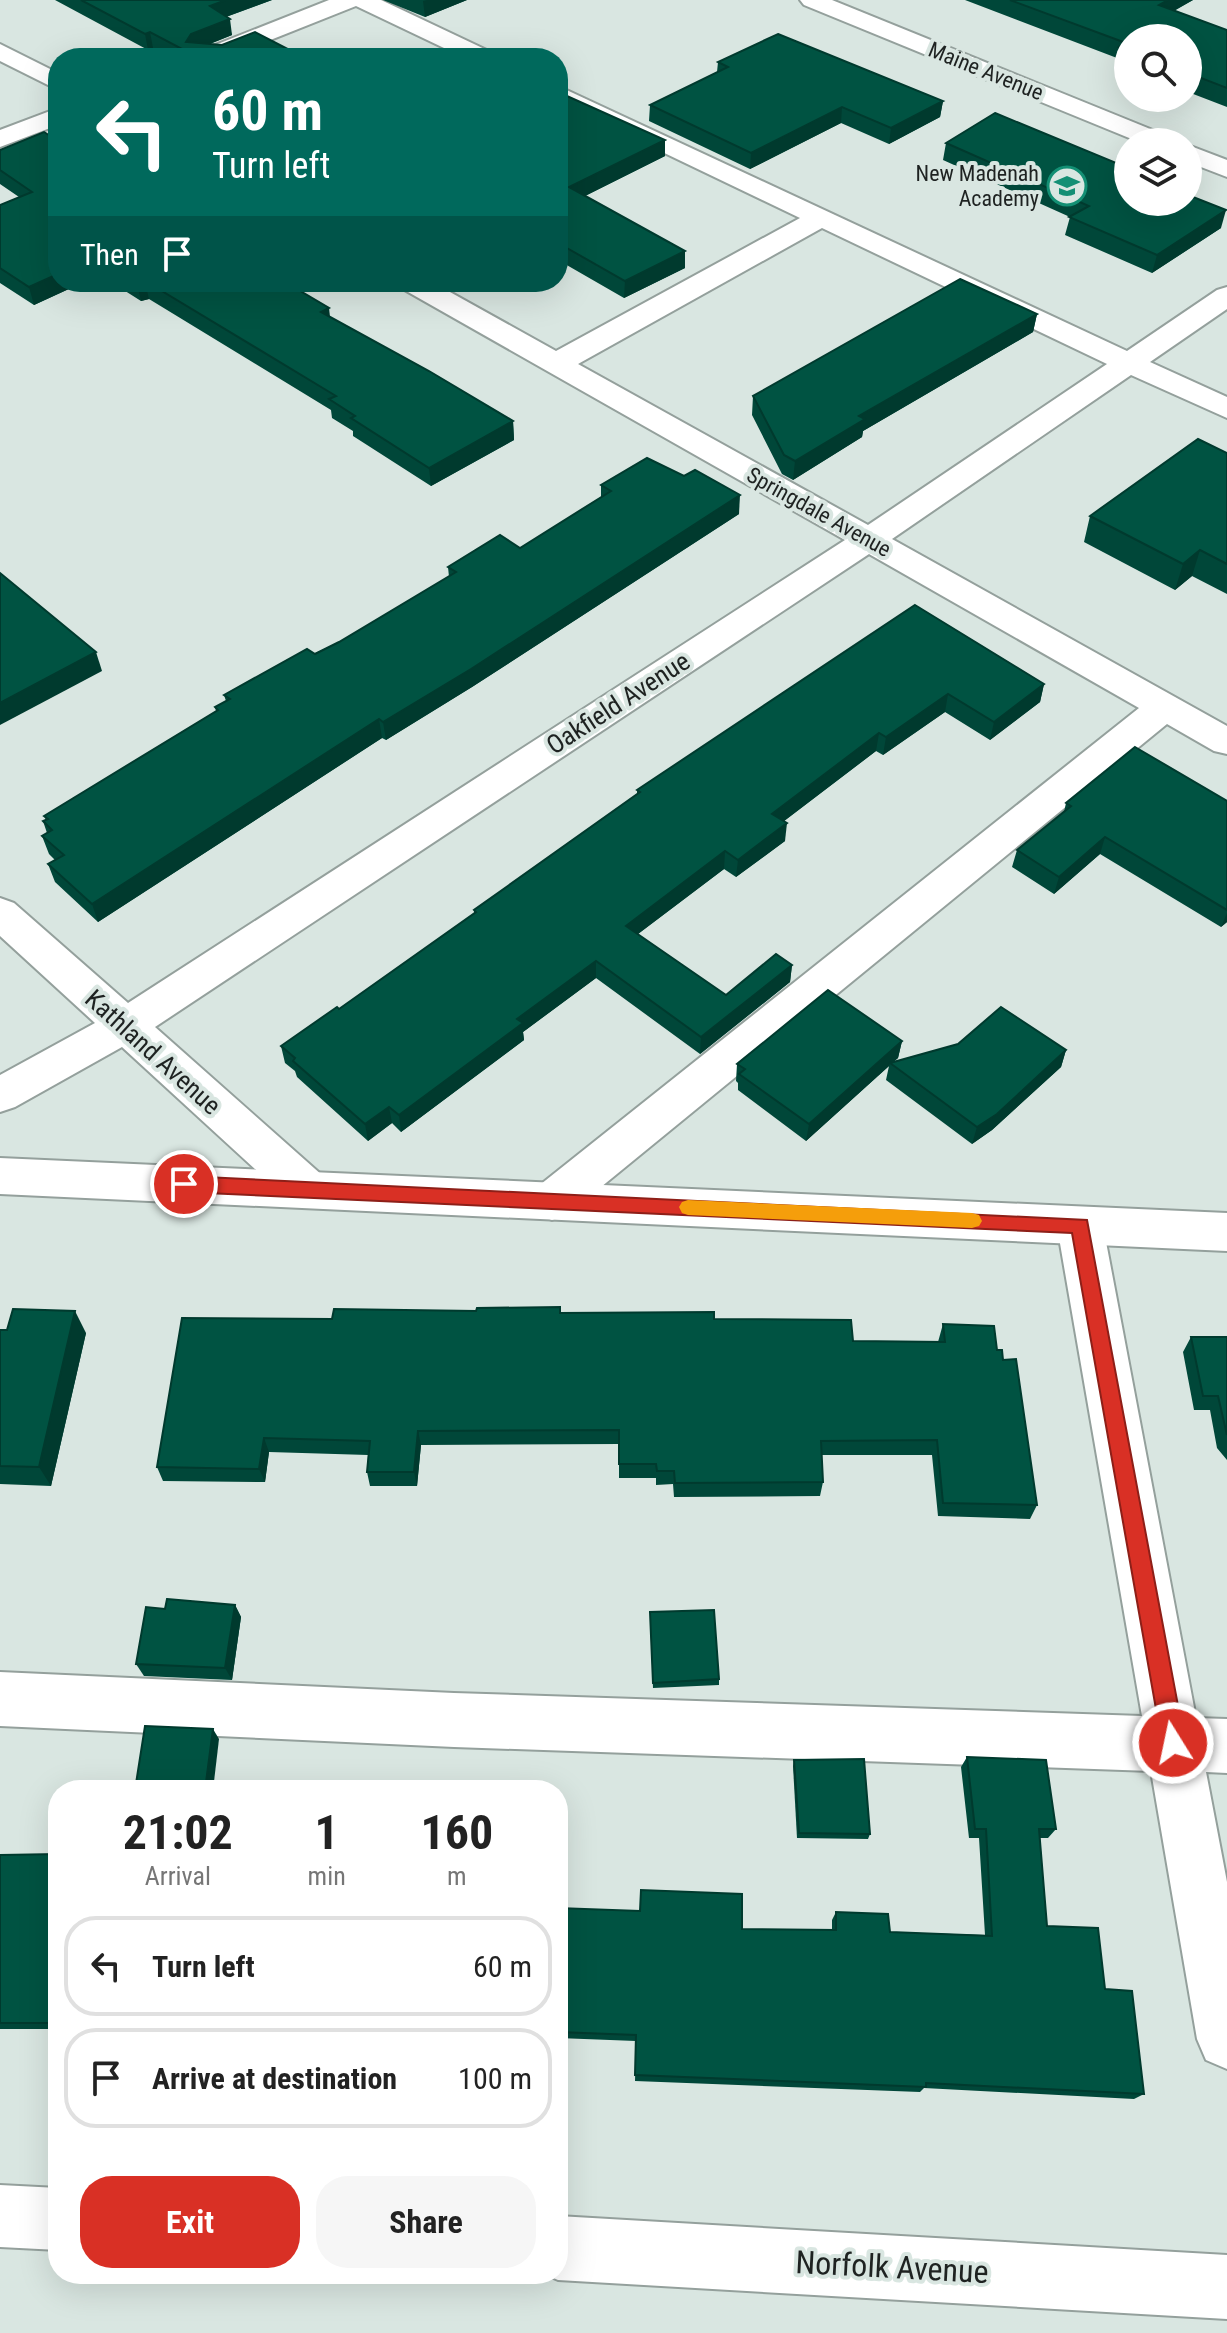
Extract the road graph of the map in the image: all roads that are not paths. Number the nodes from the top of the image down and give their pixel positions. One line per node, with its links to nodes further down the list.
1 (350, 0): 4 (street)
2 (362, 0): 5 (street)
3 (812, 0): 10 (street, Maine Avenue)
4 (229, 48)
5 (463, 48)
6 (0, 51): 7 (street)
7 (48, 77)
8 (568, 98): 14 (street)
9 (48, 120): 11 (street)
10 (1127, 128)
11 (0, 139)
12 (1202, 159): 13 (street)
13 (1227, 169)
14 (822, 217): 17 (street); 18 (street)
15 (429, 292): 18 (street, Springdale Avenue)
16 (1227, 296): 17 (street, Oakfield Avenue)
17 (1128, 362): 19 (street); 20 (street, Oakfield Avenue)
18 (555, 364): 20 (street, Springdale Avenue)
19 (1227, 409)
20 (868, 540): 21 (street, Springdale Avenue); 24 (street, Oakfield Avenue)
21 (1194, 712): 22 (street, Springdale Avenue); 28 (street)
22 (1227, 742)
23 (0, 913): 24 (street, Kathland Avenue)
24 (123, 1027): 25 (street, Oakfield Avenue); 27 (street, Kathland Avenue)
25 (0, 1095)
26 (0, 1176): 27 (street)
27 (307, 1189): 28 (street)
28 (552, 1201): 29 (street)
29 (1080, 1226): 30 (street); 32 (street)
30 (1227, 1232)
31 (0, 1699): 32 (street)
32 (1173, 1743): 33 (street); 34 (street)
33 (1227, 1746)
34 (1227, 2039)
35 (0, 2216): 36 (street)
36 (48, 2218)
37 (568, 2249): 38 (street, Norfolk Avenue)
38 (1227, 2287)

